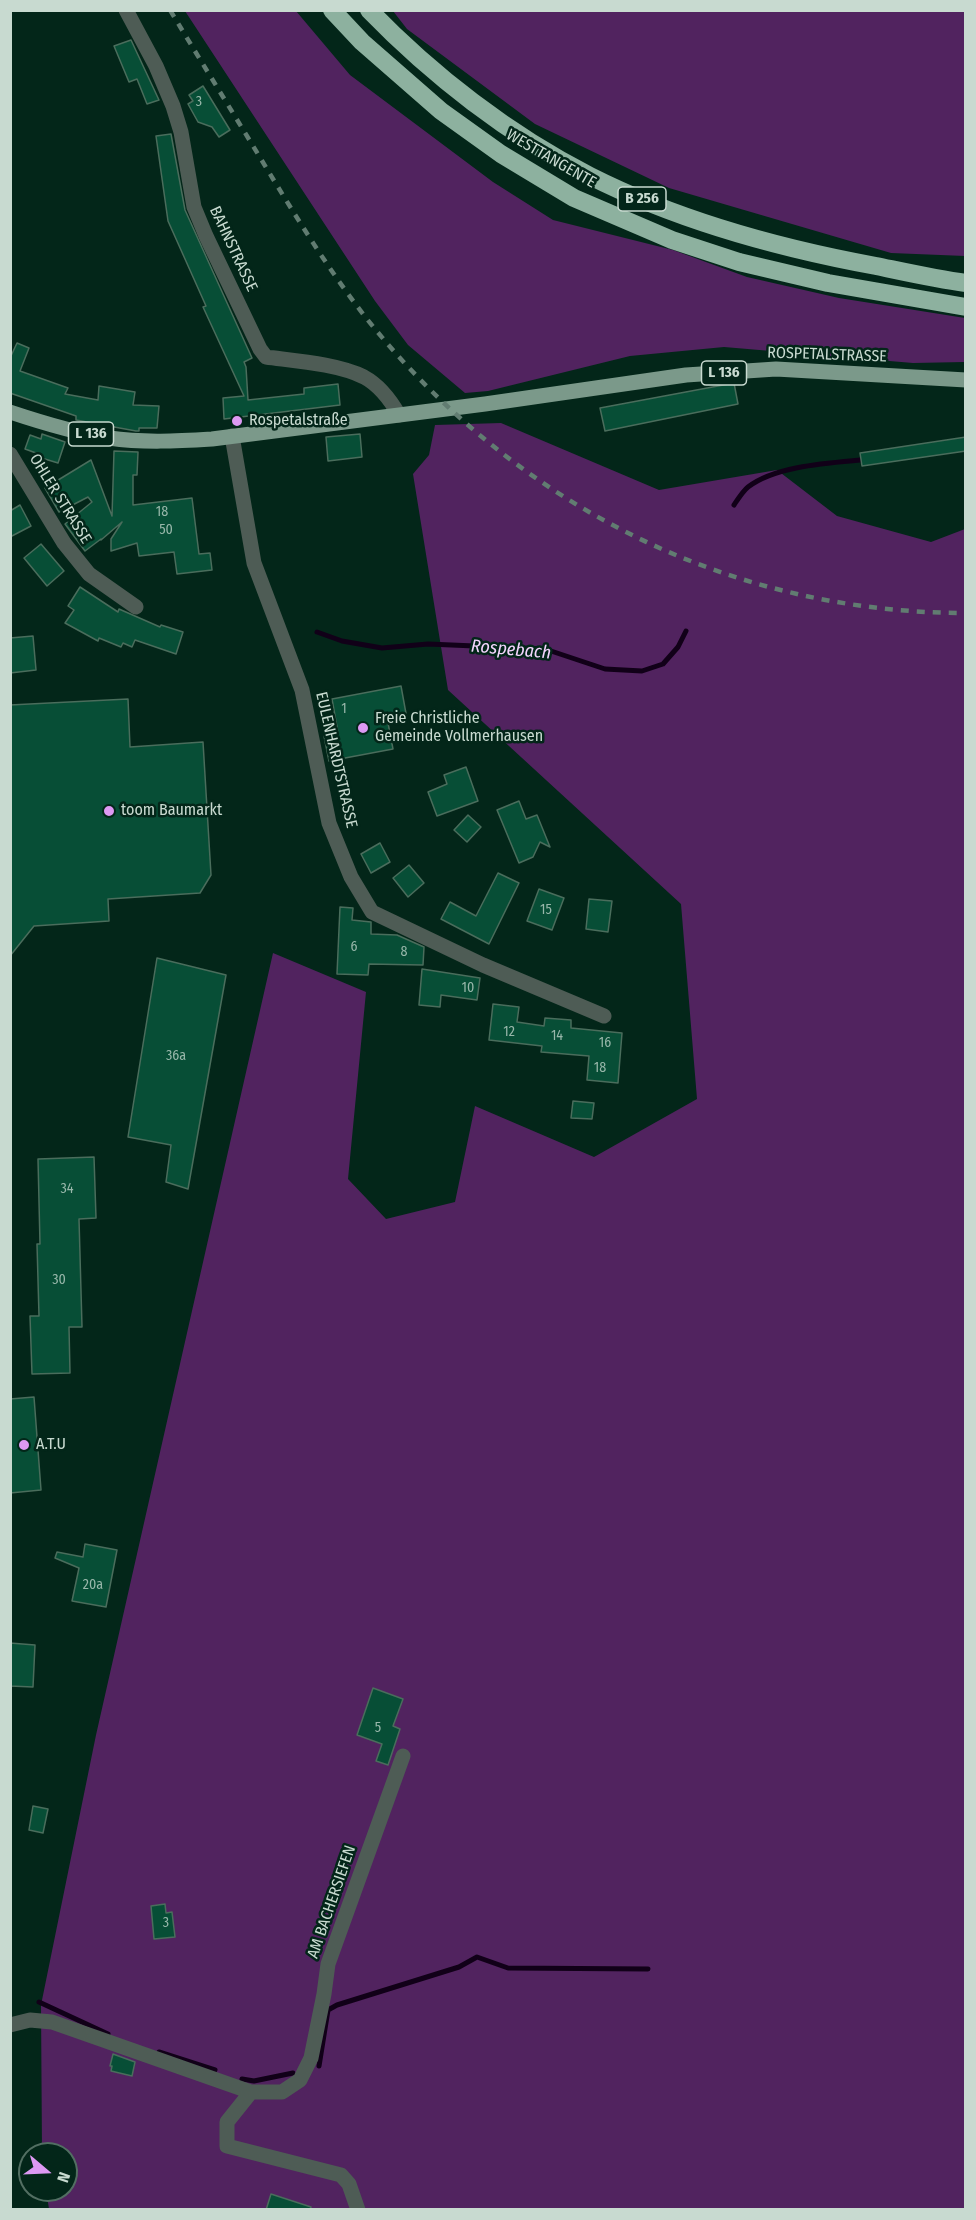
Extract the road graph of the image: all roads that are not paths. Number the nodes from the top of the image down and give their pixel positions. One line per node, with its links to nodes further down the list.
1 (126, 10): 8 (street, BAHNSTRASSE)
2 (332, 10): 5 (highway, WESTTANGENTE / B 256)
3 (369, 10): 4 (highway, WESTTANGENTE / B 256)
4 (966, 282)
5 (966, 307)
6 (966, 380): 8 (main road, ROSPETALSTRASSE / L 136)
7 (10, 412): 9 (main road, ROSPETALSTRASSE / L 136)
8 (399, 415): 9 (main road, ROSPETALSTRASSE / L 136)
9 (232, 436): 12 (street, EULENHARDTSTRASSE)
10 (10, 454): 11 (street, OHLER STRASSE)
11 (135, 607)
12 (604, 1016)
13 (403, 1756): 15 (street, AM BACHERSIEFEN)
14 (10, 2025): 15 (street, AM BACHERSIEFEN)
15 (251, 2092): 16 (street)
16 (358, 2210)

